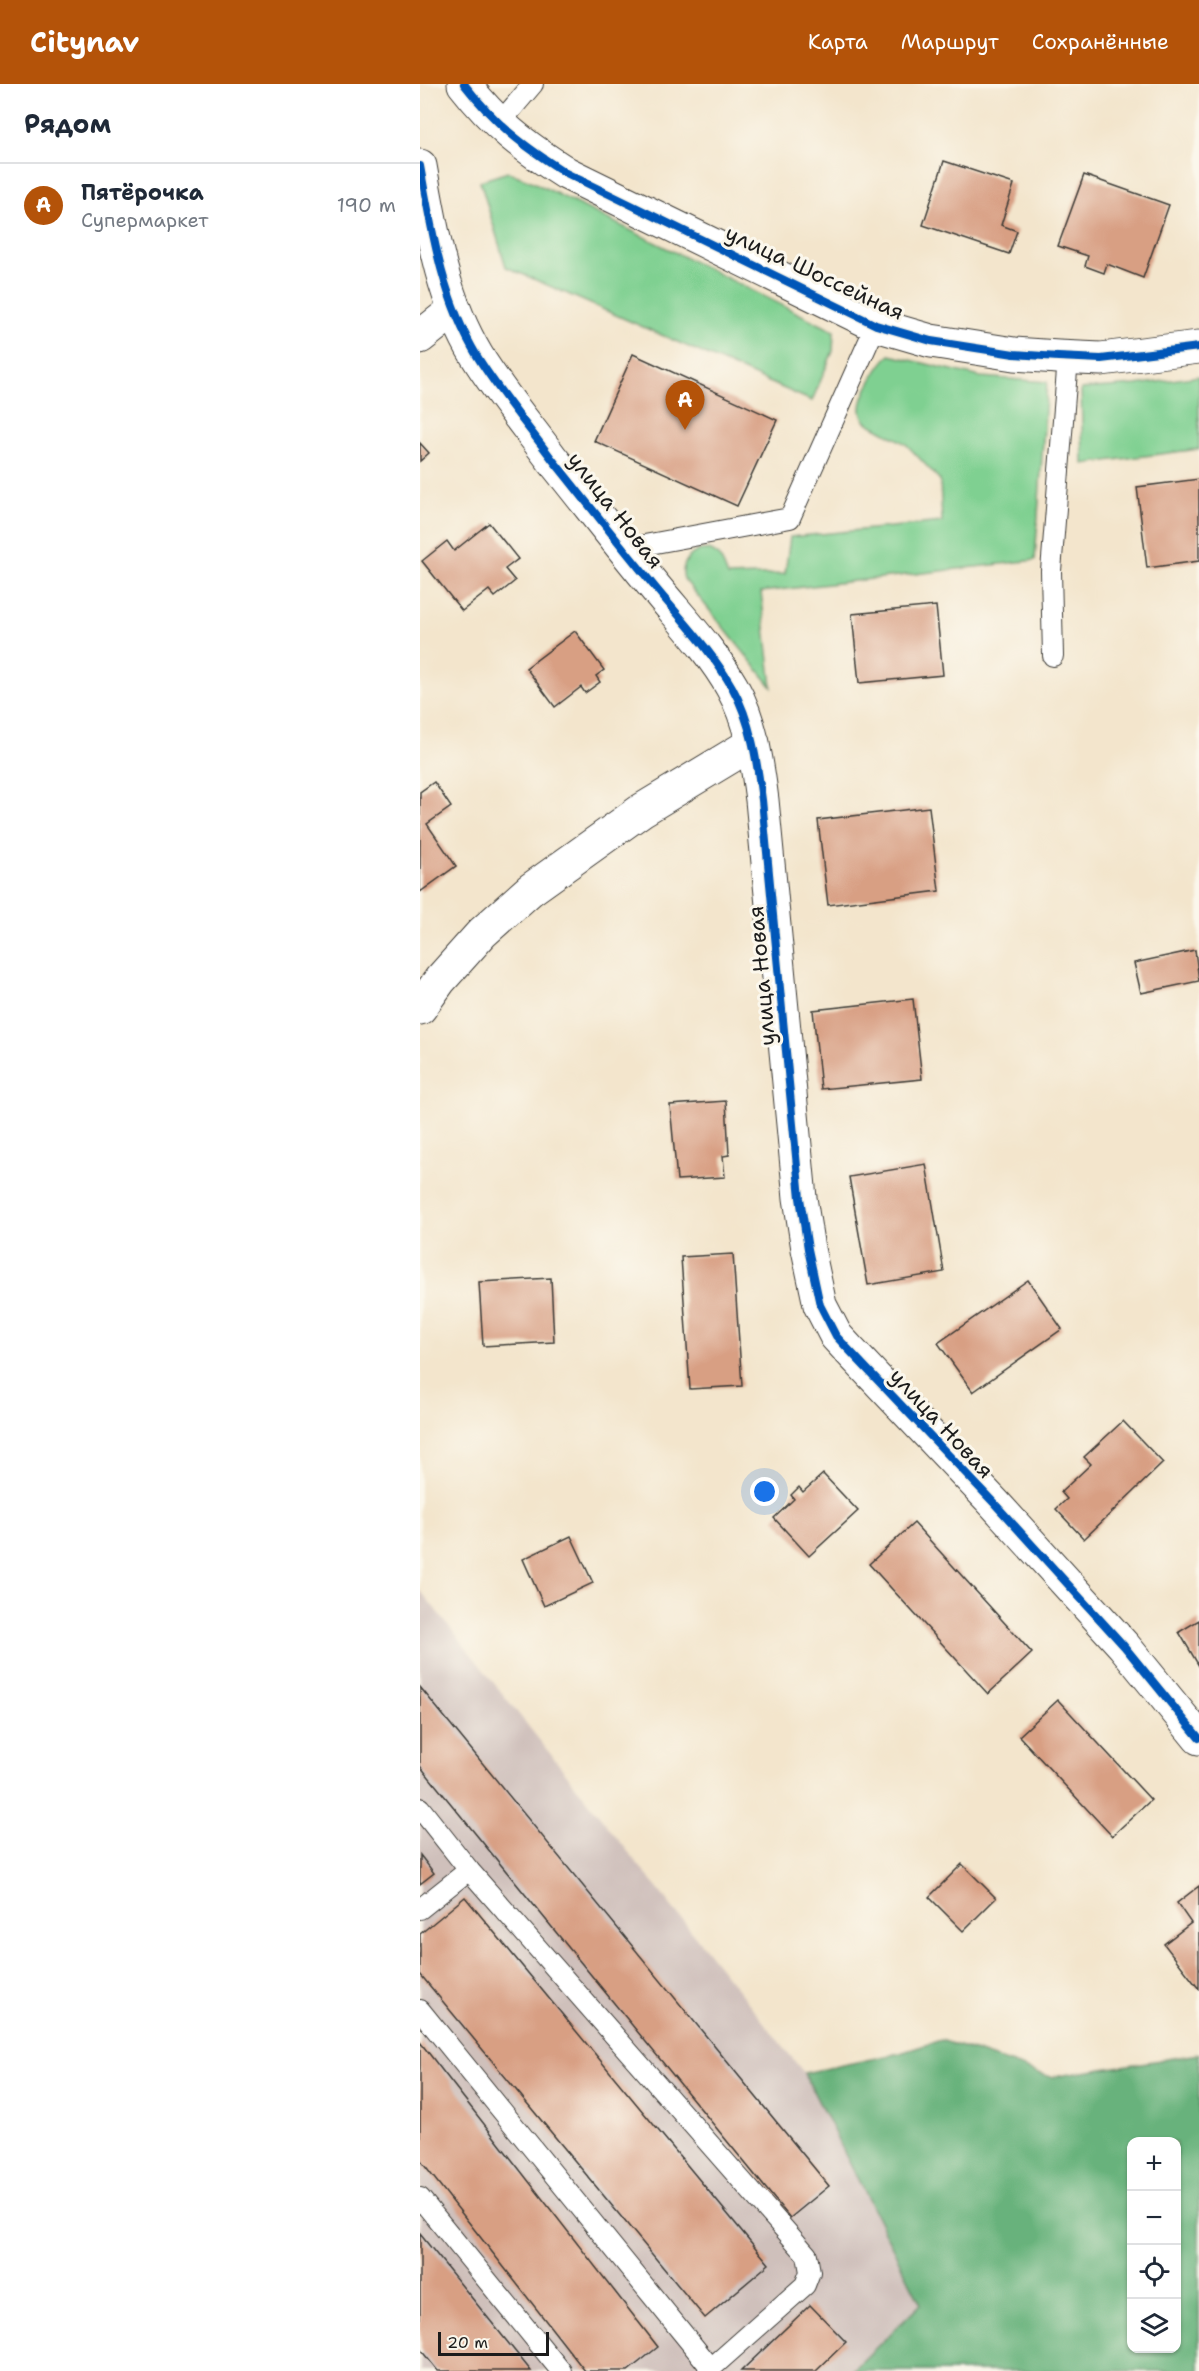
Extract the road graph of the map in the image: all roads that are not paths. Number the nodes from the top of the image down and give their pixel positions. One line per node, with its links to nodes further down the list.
1 (464, 84): 3 (street, улица Шоссейная)
2 (533, 84): 3 (lane)
3 (499, 124): 6 (street, улица Шоссейная)
4 (420, 166): 5 (street, улица Новая)
5 (454, 310): 7 (street); 10 (street, улица Новая)
6 (876, 325): 9 (street, улица Шоссейная); 10 (lane)
7 (420, 337)
8 (1199, 347): 9 (street, улица Шоссейная)
9 (1068, 358): 11 (lane)
10 (623, 549): 12 (street, улица Новая)
11 (1053, 656)
12 (753, 744): 13 (street); 14 (street, улица Новая)
13 (420, 1008)
14 (1199, 1738)
15 (420, 1808): 16 (lane)
16 (469, 1870): 17 (lane); 20 (lane)
17 (420, 1909)
18 (420, 2010): 20 (lane)
19 (420, 2198): 21 (lane)
20 (709, 2370)
21 (561, 2371)

